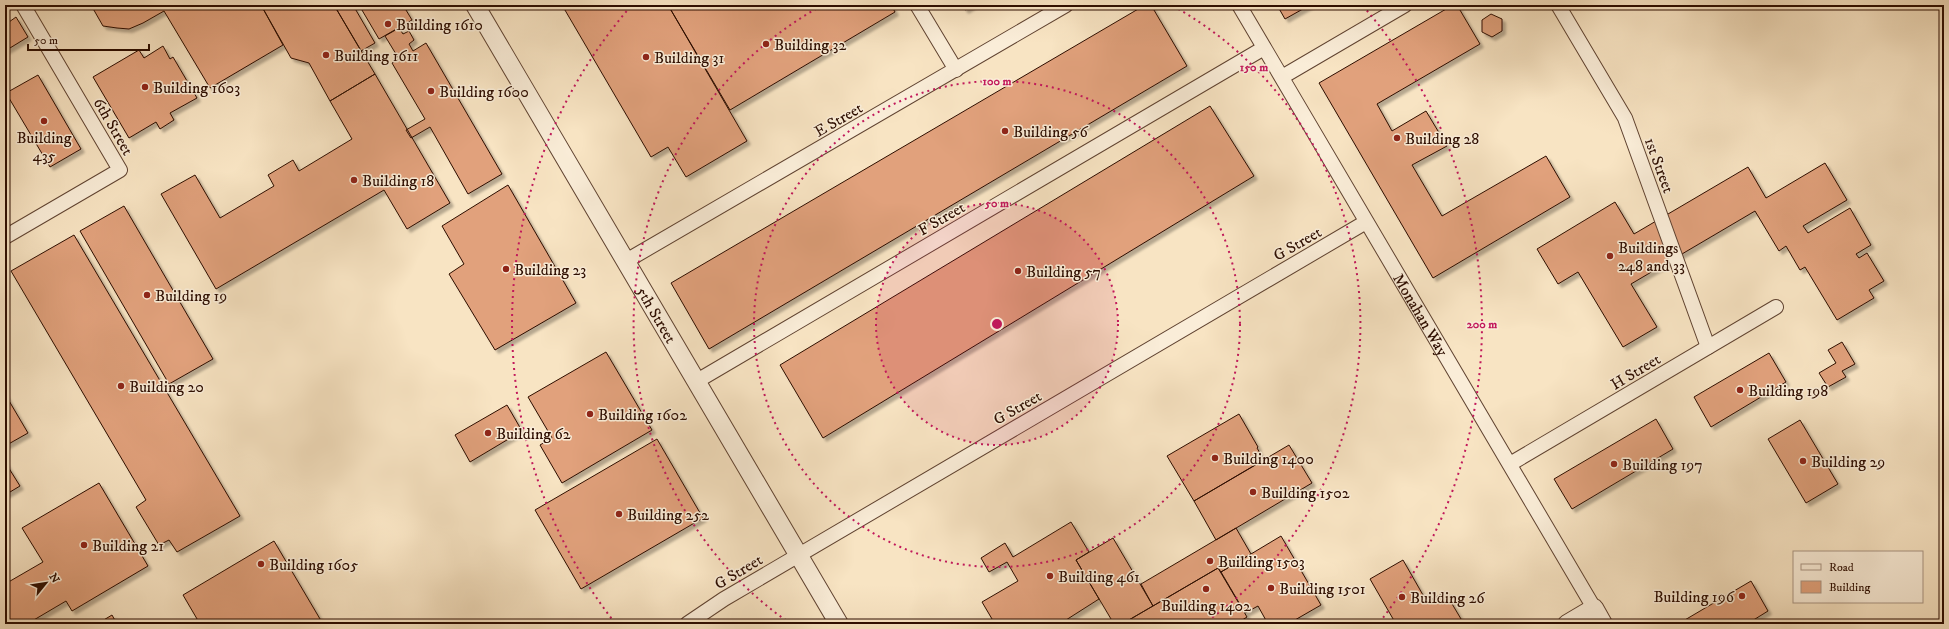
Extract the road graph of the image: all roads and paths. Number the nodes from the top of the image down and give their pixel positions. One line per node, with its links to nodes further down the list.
1 (23, 5): 12 (street, 6th Street)
2 (475, 5): 13 (street, 5th Street)
3 (917, 5): 9 (street)
4 (1066, 5): 9 (street, E Street)
5 (1239, 5): 8 (street, Monahan Way)
6 (1405, 5): 10 (street)
7 (1558, 5): 15 (street, 1st Street)
8 (1264, 48): 10 (street, Monahan Way); 16 (street, F Street)
9 (956, 70): 13 (street, E Street)
10 (1282, 77): 11 (street, Monahan Way)
11 (1366, 222): 17 (street, Monahan Way); 18 (street, G Street)
12 (5, 237)
13 (626, 261): 16 (street, 5th Street)
14 (1776, 307): 15 (street, H Street)
15 (1708, 347): 17 (street, H Street)
16 (697, 381): 18 (street, 5th Street)
17 (1510, 464): 19 (street, Monahan Way)
18 (799, 555): 20 (street, G Street); 21 (street, 5th Street)
19 (1594, 608): 22 (street); 23 (street, Monahan Way)
20 (687, 624)
21 (839, 624)
22 (1567, 624)
23 (1603, 624)

